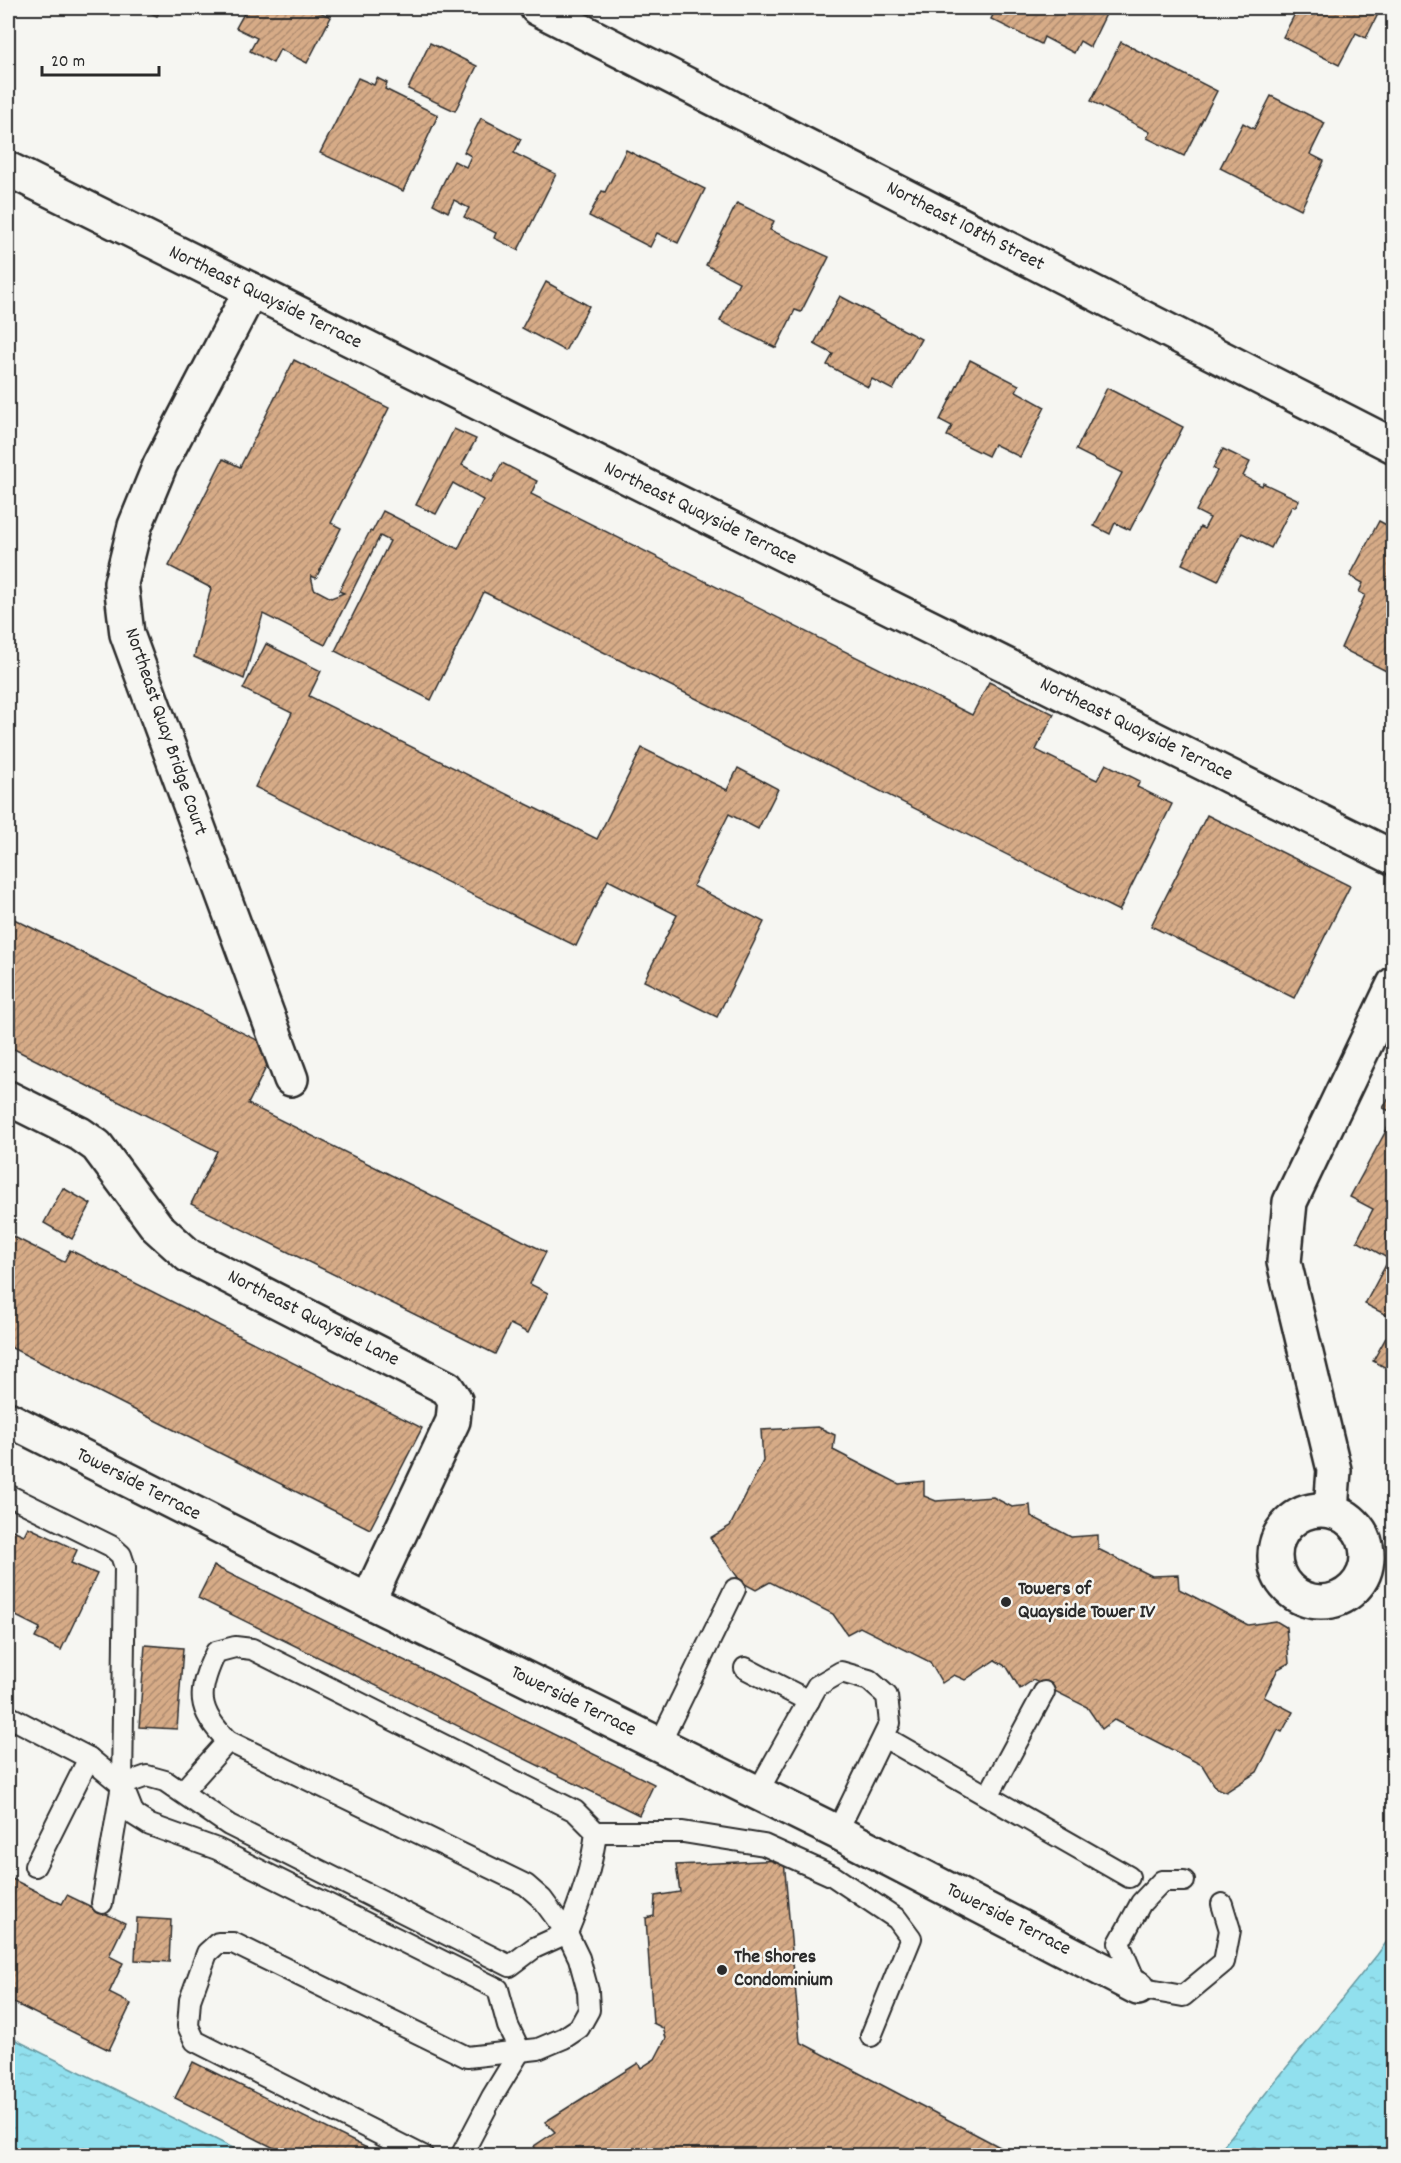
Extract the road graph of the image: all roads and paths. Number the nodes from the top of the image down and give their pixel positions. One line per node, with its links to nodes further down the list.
1 (537, 8): 4 (street, Northeast 108th Street)
2 (8, 169): 3 (street, Northeast Quayside Terrace)
3 (251, 290): 5 (street, Northeast Quayside Terrace); 7 (street, Northeast Quay Bridge Court)
4 (1394, 446)
5 (1394, 858)
6 (1394, 984): 11 (street)
7 (291, 1079)
8 (8, 1098): 13 (street, Northeast Quayside Lane)
9 (8, 1419): 13 (street, Towerside Terrace)
10 (8, 1494): 22 (lane)
11 (1331, 1510)
12 (735, 1589): 20 (lane)
13 (368, 1601): 20 (street, Towerside Terrace)
14 (745, 1668): 16 (lane)
15 (1044, 1692): 25 (lane)
16 (809, 1701): 18 (lane); 24 (lane)
17 (8, 1716): 21 (lane)
18 (884, 1737): 25 (lane); 27 (lane)
19 (228, 1741): 23 (lane); 26 (lane); 33 (lane)
20 (659, 1745): 24 (street, Towerside Terrace)
21 (89, 1758): 22 (lane); 28 (lane)
22 (122, 1785): 23 (lane); 31 (lane); 36 (lane)
23 (183, 1791): 34 (lane)
24 (757, 1793): 27 (street, Towerside Terrace)
25 (988, 1796): 29 (lane)
26 (596, 1832): 33 (lane); 37 (lane)
27 (837, 1832): 35 (street, Towerside Terrace)
28 (35, 1866)
29 (1129, 1877)
30 (1184, 1881): 35 (lane)
31 (102, 1903)
32 (1222, 1904): 35 (lane)
33 (567, 1933): 34 (lane); 38 (lane)
34 (510, 1966): 36 (lane)
35 (1138, 1988)
36 (498, 1989): 38 (lane)
37 (871, 2036)
38 (520, 2051): 39 (lane); 40 (lane)
39 (423, 2156)
40 (461, 2156)

